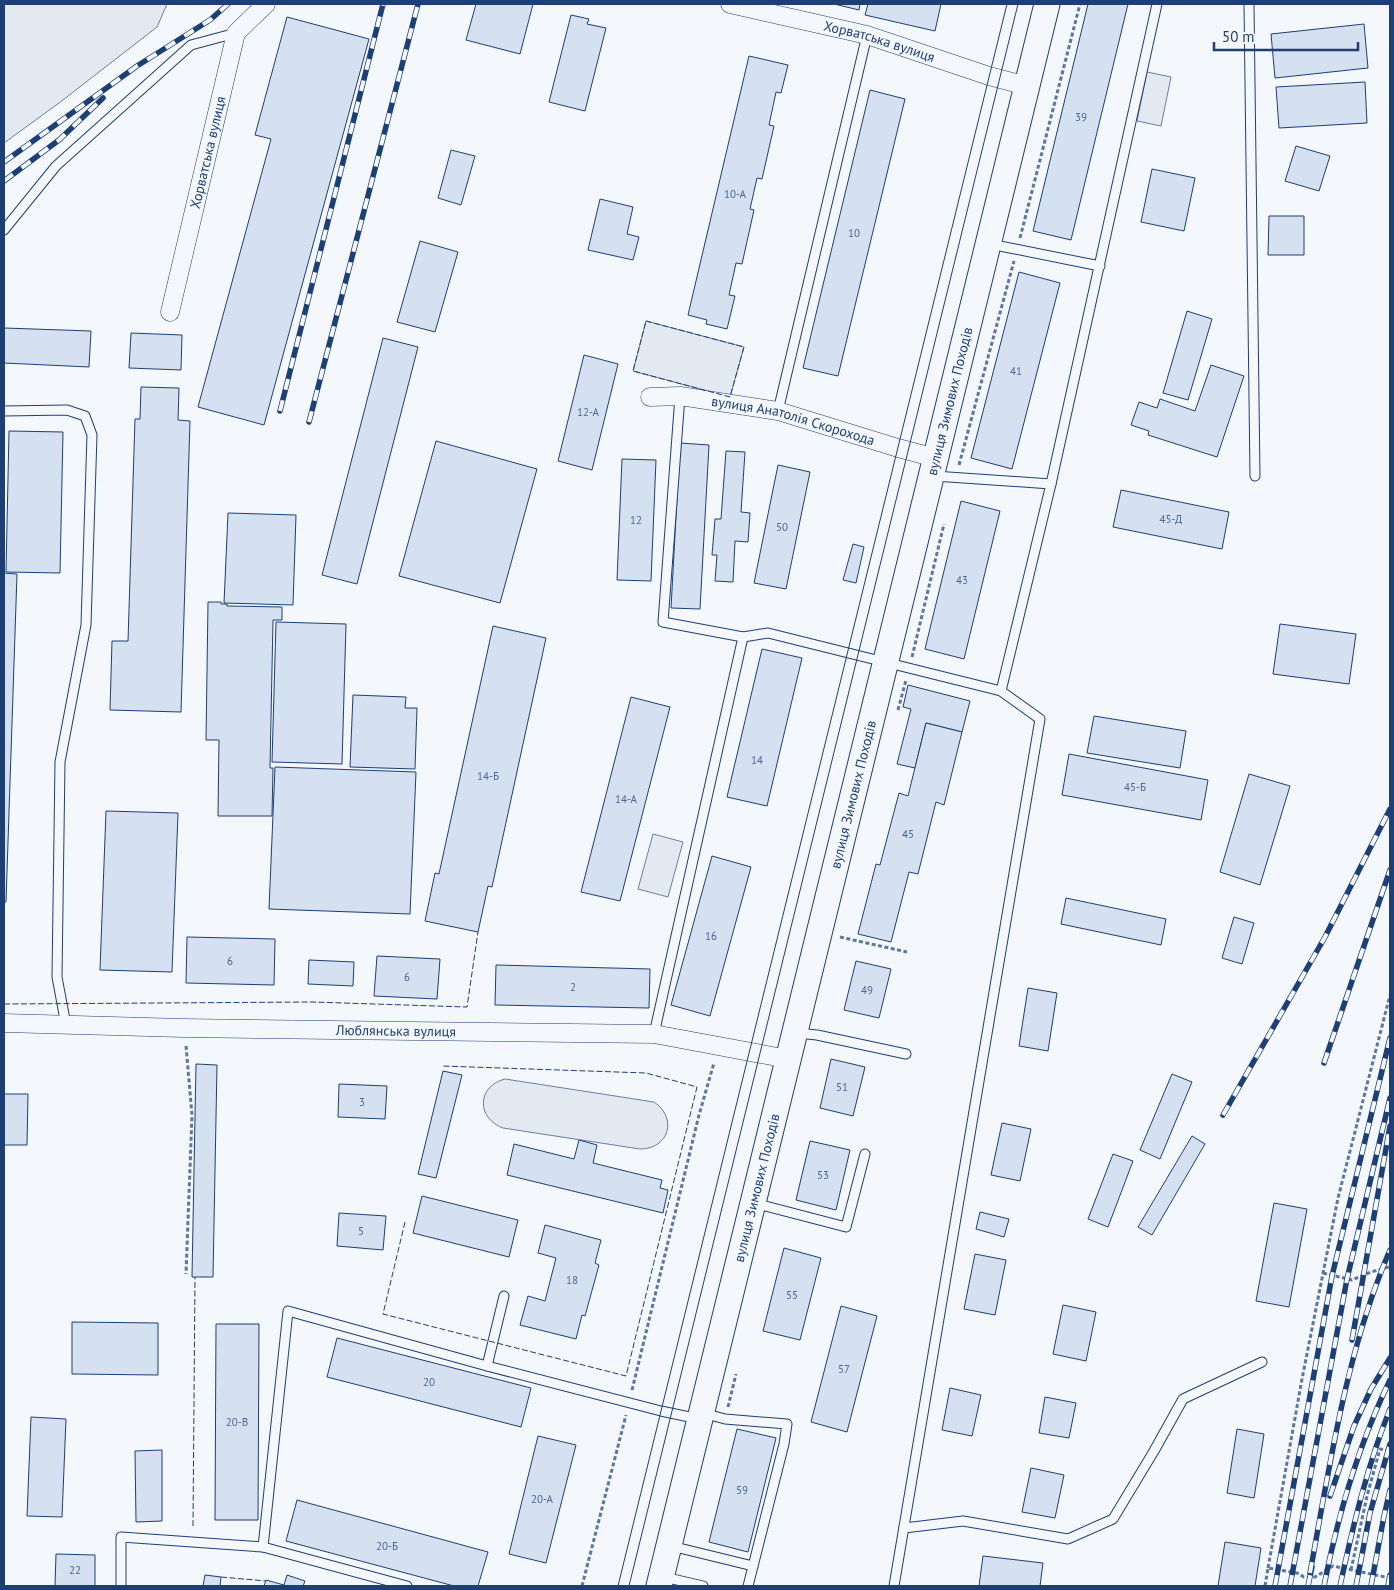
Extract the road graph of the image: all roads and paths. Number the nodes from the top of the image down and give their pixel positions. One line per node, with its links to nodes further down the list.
1 (266, 4): 7 (street)
2 (730, 4): 8 (street, Хорватська вулиця)
3 (1047, 4): 9 (main road, вулиця Зимових Походів)
4 (1080, 4): 12 (path)
5 (1157, 4): 13 (lane)
6 (1249, 4): 20 (lane)
7 (236, 33): 10 (lane); 14 (street, Хорватська вулиця)
8 (867, 35): 9 (street, Хорватська вулиця); 18 (lane)
9 (1027, 86): 11 (main road, вулиця Зимових Походів)
10 (4, 230)
11 (989, 244): 12 (lane); 19 (main road, вулиця Зимових Походів)
12 (1017, 250): 13 (lane); 19 (path)
13 (1100, 266): 21 (lane)
14 (170, 312)
15 (680, 396): 16 (street, вулиця Анатолія Скорохода); 18 (street, вулиця Анатолія Скорохода); 23 (lane)
16 (650, 397)
17 (4, 411): 34 (lane)
18 (778, 411): 19 (street, вулиця Анатолія Скорохода)
19 (941, 470): 21 (lane); 24 (main road, вулиця Зимових Походів)
20 (1255, 476)
21 (1051, 484): 26 (lane)
22 (944, 523): 25 (path)
23 (744, 637): 24 (lane); 37 (lane)
24 (885, 662): 25 (lane); 36 (main road, вулиця Зимових Походів)
25 (910, 668): 26 (lane); 27 (path)
26 (1001, 691): 54 (lane)
27 (897, 716)
28 (842, 928): 29 (path)
29 (840, 937): 30 (path); 31 (path)
30 (838, 946)
31 (907, 952)
32 (1390, 995): 44 (path)
33 (4, 1023): 34 (street, Люблянська вулиця)
34 (66, 1025): 35 (street, Люблянська вулиця)
35 (184, 1028): 37 (street, Люблянська вулиця); 45 (path)
36 (794, 1033): 39 (lane); 40 (main road, вулиця Зимових Походів)
37 (654, 1034): 38 (street, Люблянська вулиця)
38 (719, 1046): 40 (street, Люблянська вулиця); 50 (path)
39 (906, 1054)
40 (788, 1059): 42 (main road, вулиця Зимових Походів)
41 (865, 1154): 42 (lane)
42 (752, 1203): 51 (main road, вулиця Зимових Походів)
43 (1390, 1265): 44 (path)
44 (1323, 1273): 58 (path)
45 (186, 1274)
46 (504, 1296): 48 (lane)
47 (1262, 1362): 54 (lane)
48 (487, 1366): 50 (lane); 55 (lane)
49 (736, 1371): 52 (path)
50 (629, 1403): 51 (lane); 64 (path)
51 (699, 1416): 52 (lane); 56 (main road, вулиця Зимових Походів)
52 (725, 1419): 57 (lane)
53 (1390, 1451): 59 (path)
54 (904, 1528): 67 (lane)
55 (263, 1546): 62 (lane); 63 (lane)
56 (668, 1546): 57 (lane); 61 (main road, вулиця Зимових Походів)
57 (753, 1566): 66 (lane)
58 (1268, 1568): 59 (path); 68 (path)
59 (1350, 1570): 60 (path)
60 (1390, 1578)
61 (660, 1581): 65 (lane)
62 (120, 1586)
63 (407, 1586)
64 (582, 1586)
65 (703, 1586)
66 (748, 1586)
67 (894, 1586)
68 (1265, 1586)

